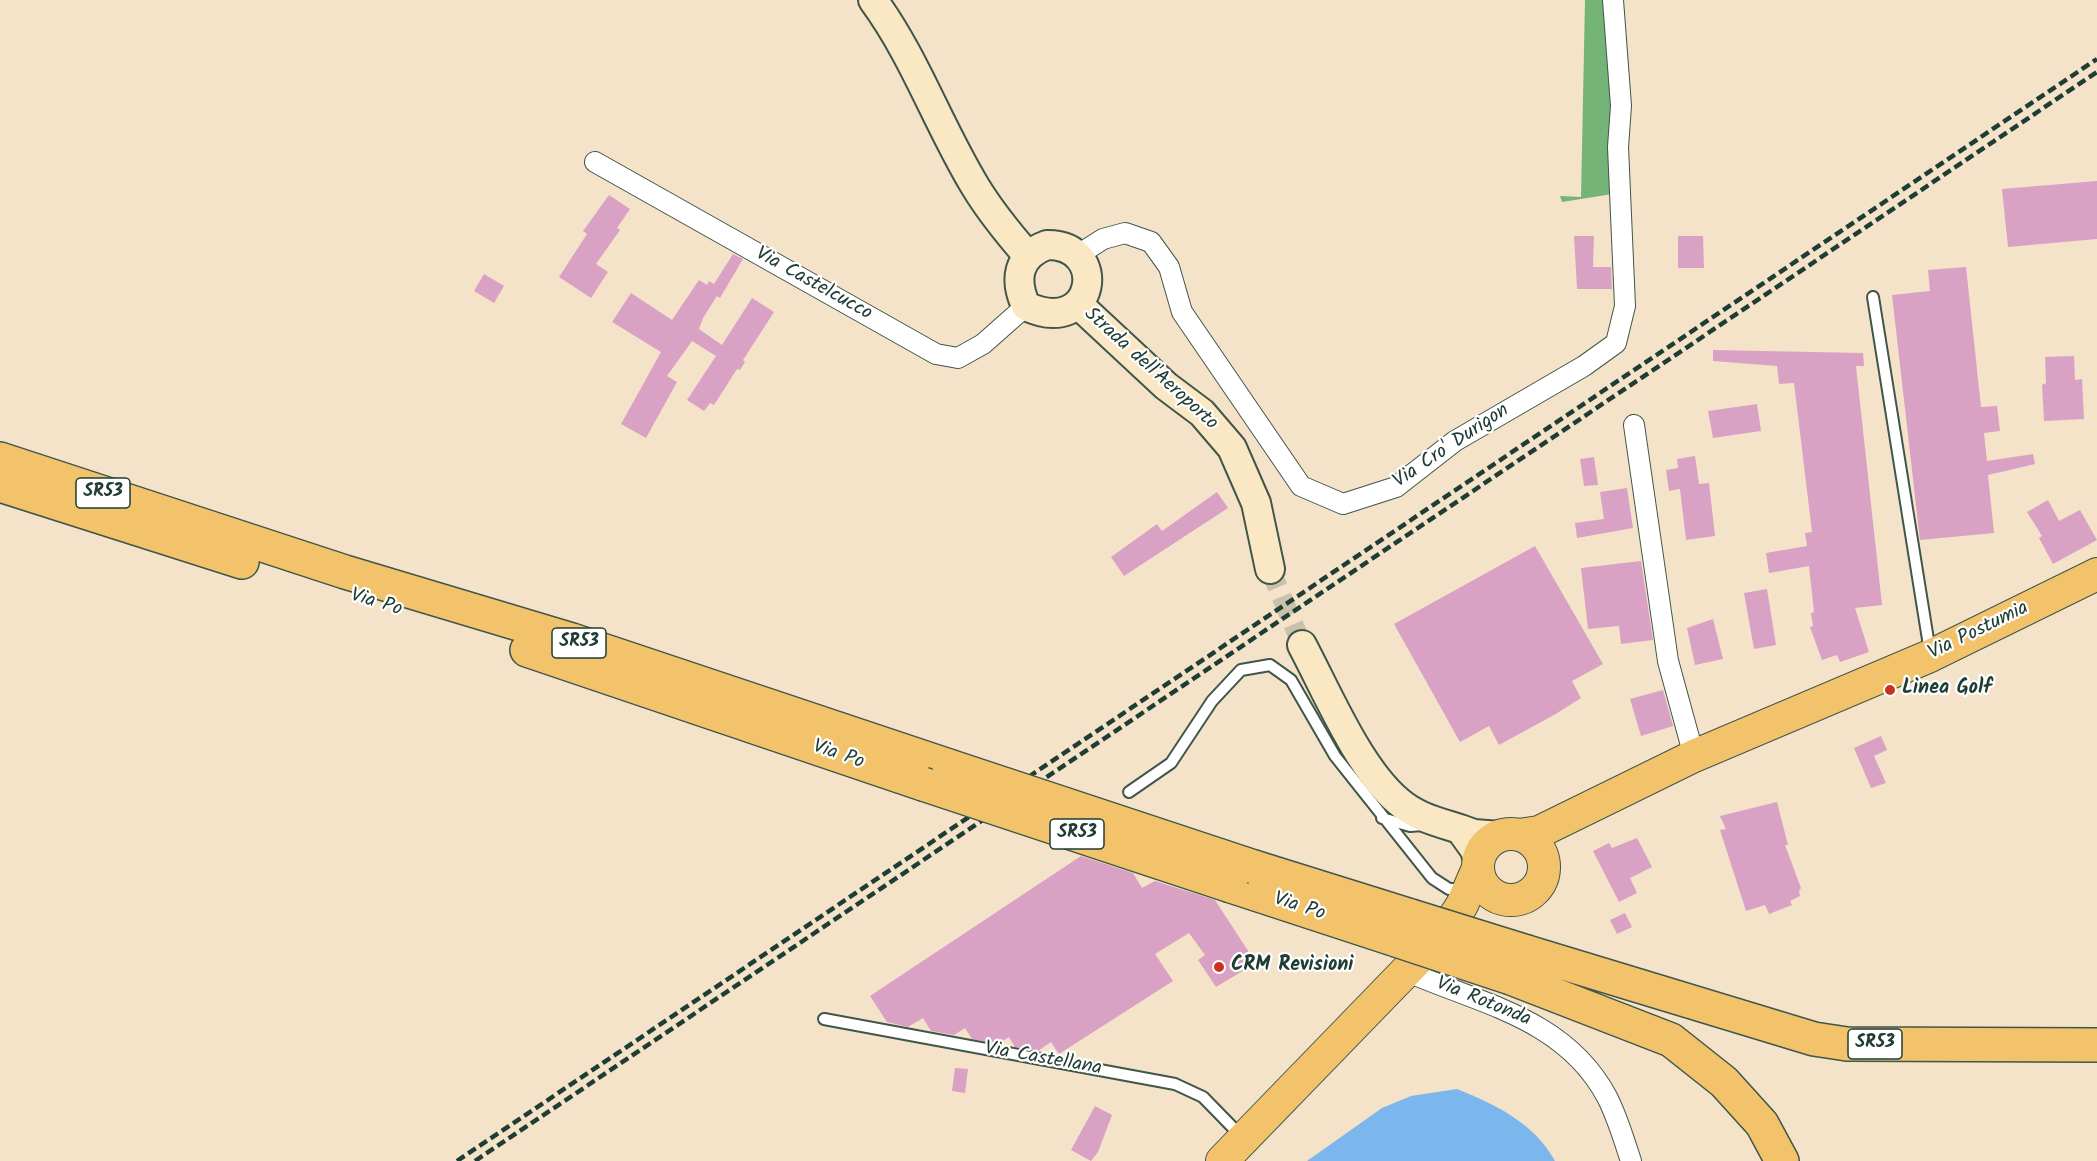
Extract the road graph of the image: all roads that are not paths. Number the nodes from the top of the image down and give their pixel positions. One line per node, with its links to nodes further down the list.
1 (873, 0): 5 (street)
2 (1613, 0): 4 (street, Via Cro' Durigon)
3 (595, 162): 8 (street, Via Castelcucco)
4 (1078, 255): 5 (street); 7 (street, Strada dell'Aeroporto)
5 (1028, 256): 8 (street)
6 (1873, 297): 15 (lane)
7 (1078, 305): 8 (street, Strada dell'Aeroporto); 12 (street, Strada dell'Aeroporto)
8 (1026, 306)
9 (1634, 425): 16 (street)
10 (0, 459): 24 (highway, Via Po / SR53, bridge)
11 (0, 484): 24 (highway, Via Po / SR53, bridge)
12 (1270, 569)
13 (2097, 573): 15 (main road, Via Postumia)
14 (1302, 645): 20 (street)
15 (1930, 656): 16 (main road, Via Postumia)
16 (1694, 756): 18 (main road, Via Postumia)
17 (1129, 792): 19 (lane)
18 (1597, 801): 21 (main road, Via Postumia); 23 (main road)
19 (1382, 818): 20 (lane); 22 (lane)
20 (1451, 826): 21 (street); 22 (street)
21 (1510, 836): 22 (main road); 23 (main road)
22 (1476, 871): 25 (main road); 26 (main road)
23 (1543, 875): 25 (main road)
24 (1242, 876): 27 (highway, Via Po / SR53, bridge)
25 (1513, 900): 26 (main road)
26 (1445, 931): 28 (main road)
27 (1519, 965): 30 (highway, Via Po / SR53); 34 (highway, Via Po / SR53)
28 (1406, 971): 31 (main road); 33 (street, Via Rotonda)
29 (824, 1019): 31 (lane, Via Castellana)
30 (2097, 1045)
31 (1243, 1139): 32 (main road)
32 (1222, 1161)
33 (1631, 1161)
34 (1782, 1161)

